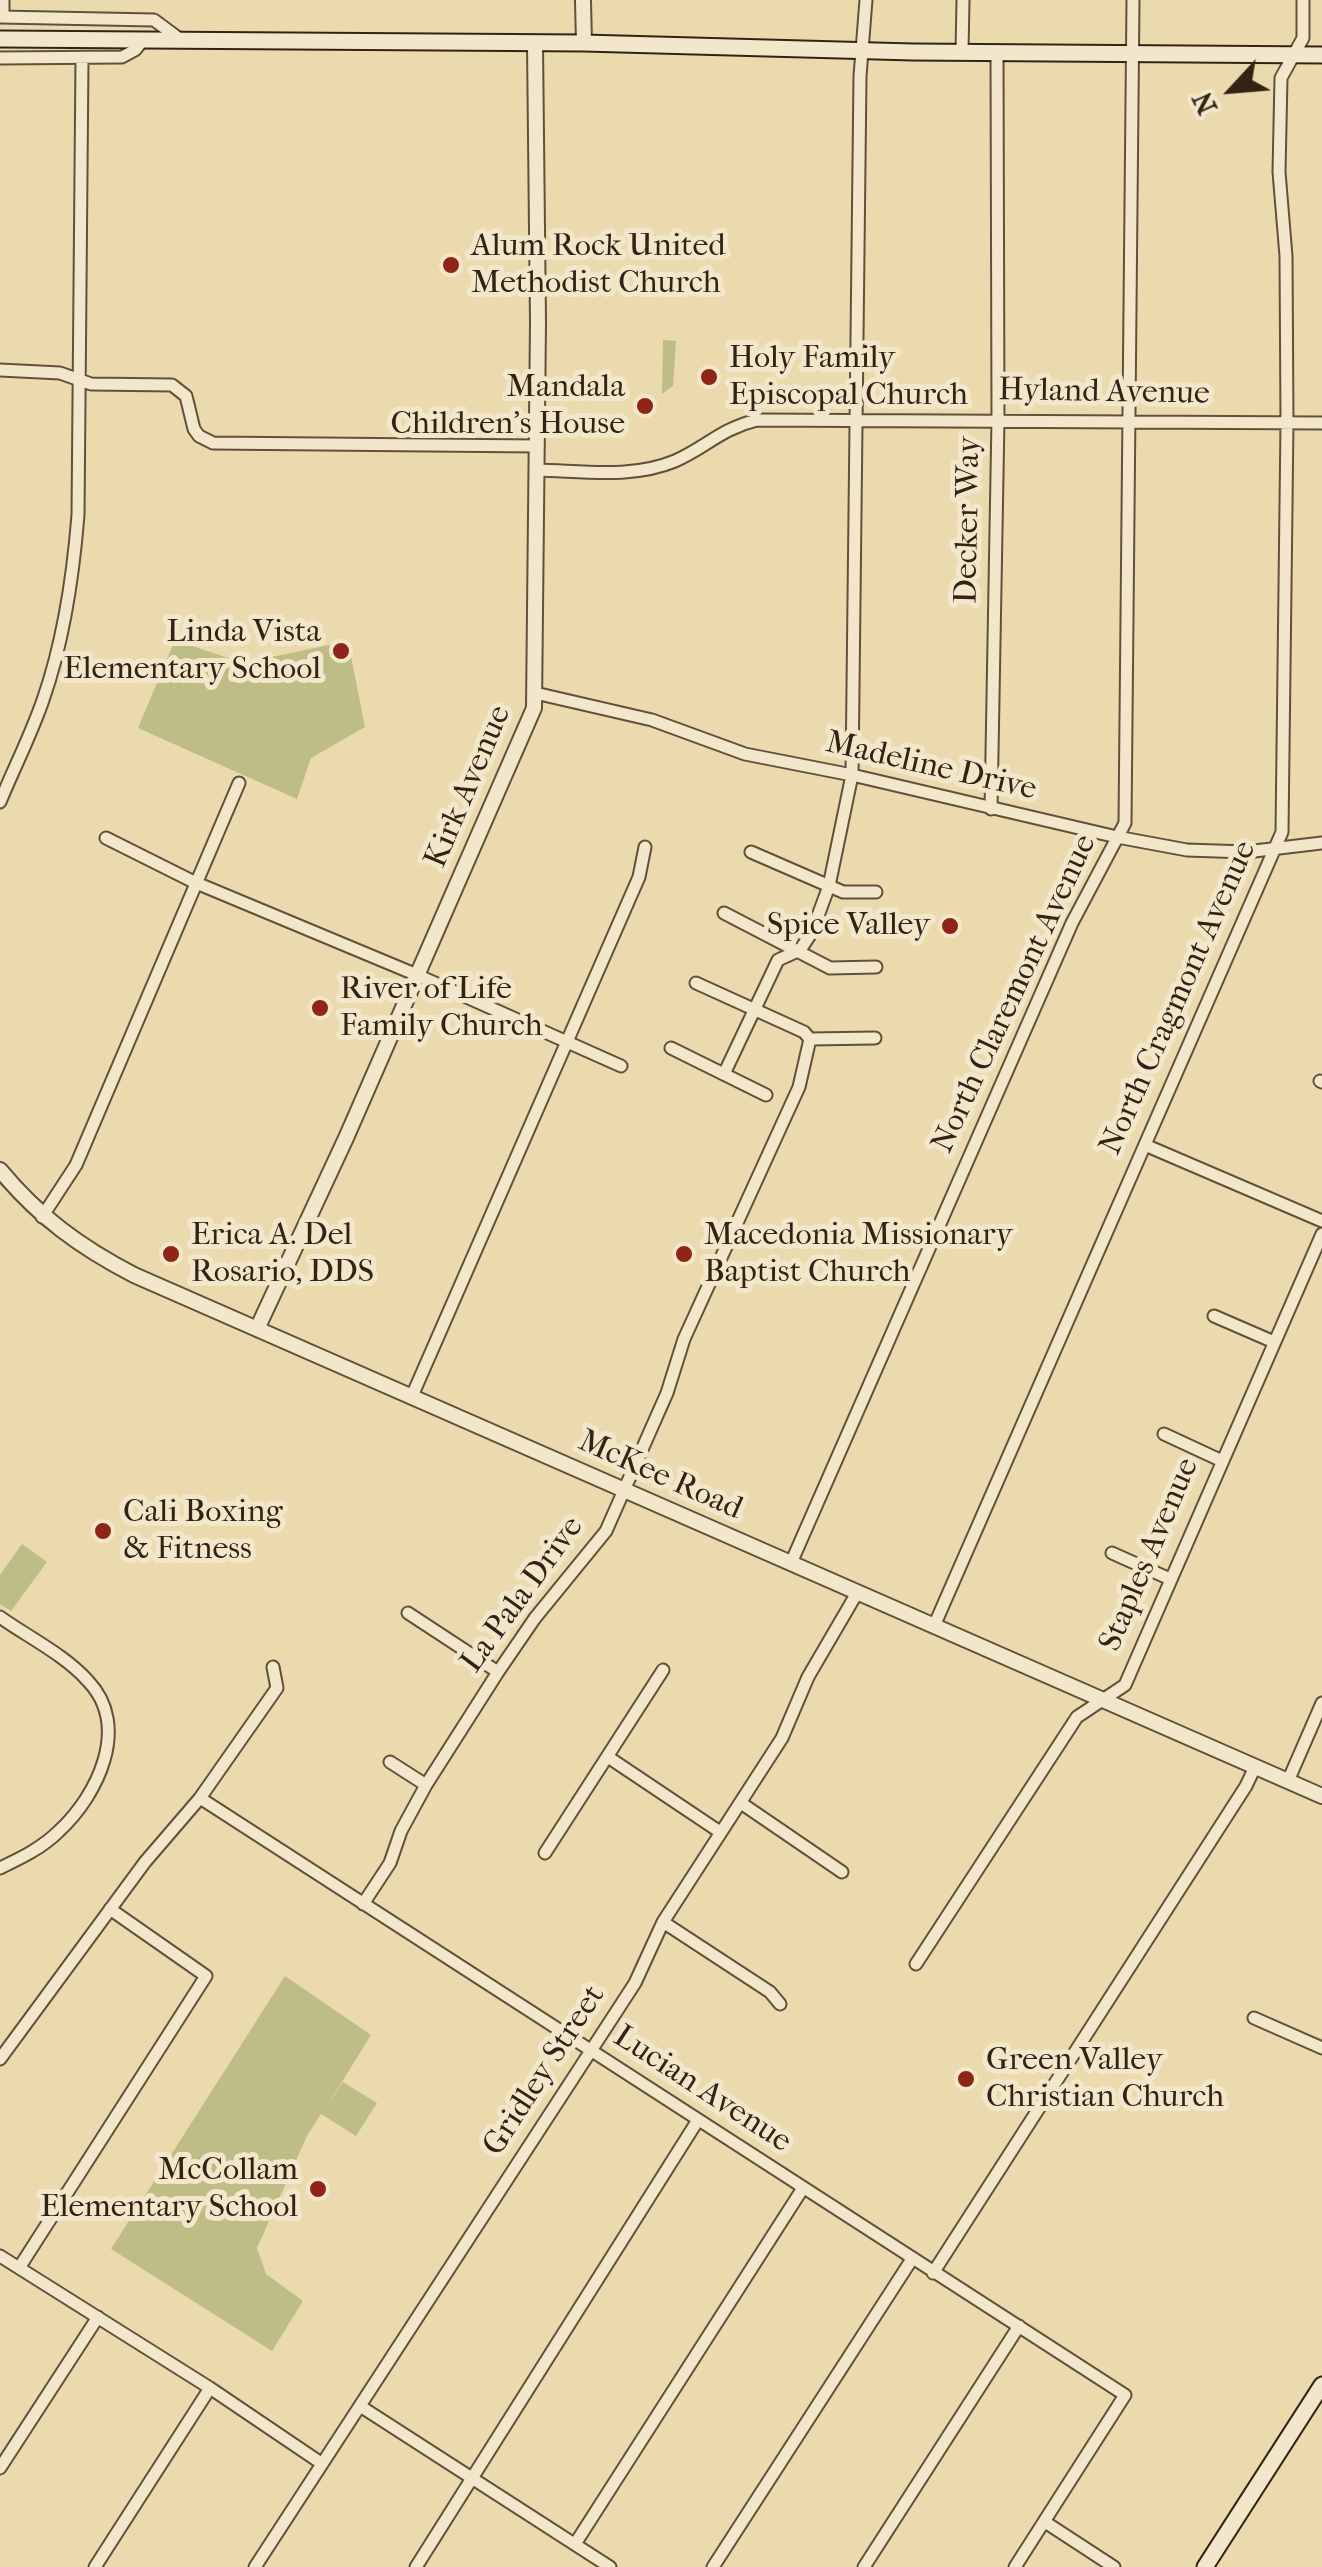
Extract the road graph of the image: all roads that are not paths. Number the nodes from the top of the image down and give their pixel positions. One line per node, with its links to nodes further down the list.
1 (3, 0): 7 (street)
2 (584, 0): 11 (street)
3 (866, 0): 13 (street)
4 (963, 0): 14 (street)
5 (1134, 0): 16 (street, North Claremont Avenue)
6 (1303, 0): 17 (street, North Cragmont Avenue)
7 (2, 17): 10 (street)
8 (0, 39): 9 (main road)
9 (143, 40): 10 (main road); 20 (street)
10 (181, 40): 12 (main road)
11 (584, 43): 12 (main road); 13 (main road)
12 (535, 44): 28 (street, Kirk Avenue)
13 (862, 51): 14 (main road); 23 (street)
14 (962, 52): 15 (main road)
15 (997, 53): 16 (main road); 24 (street, Decker Way)
16 (1133, 54): 17 (main road); 25 (street, North Claremont Avenue)
17 (1291, 55): 18 (main road); 26 (street, North Cragmont Avenue)
18 (1322, 55)
19 (0, 58): 20 (street)
20 (82, 60): 22 (street)
21 (0, 370): 22 (street)
22 (78, 380): 28 (street); 33 (street)
23 (857, 418): 24 (street, Hyland Avenue); 29 (street, Hyland Avenue); 31 (street)
24 (998, 419): 25 (street, Hyland Avenue); 34 (street, Decker Way)
25 (1130, 422): 26 (street, Hyland Avenue); 35 (street, North Claremont Avenue)
26 (1288, 423): 27 (street, Hyland Avenue); 39 (street, North Cragmont Avenue)
27 (1322, 423)
28 (538, 446): 29 (street, Kirk Avenue)
29 (538, 470): 30 (street, Kirk Avenue)
30 (535, 693): 31 (street, Madeline Drive); 47 (street, Kirk Avenue)
31 (852, 775): 34 (street, Madeline Drive); 42 (street)
32 (239, 784): 41 (street)
33 (0, 802)
34 (991, 809): 35 (street, Madeline Drive)
35 (1117, 837): 39 (street, Madeline Drive); 70 (street, North Claremont Avenue)
36 (106, 838): 41 (street)
37 (1322, 843): 39 (street, Madeline Drive)
38 (646, 847): 52 (street)
39 (1275, 848): 57 (street, North Cragmont Avenue)
40 (751, 852): 42 (street)
41 (194, 882): 47 (street); 59 (street)
42 (828, 886): 43 (street); 45 (street)
43 (876, 892)
44 (724, 913): 45 (street)
45 (800, 950): 46 (street); 49 (street)
46 (876, 967)
47 (417, 974): 52 (street); 63 (street, Kirk Avenue)
48 (696, 983): 49 (street)
49 (753, 1009): 51 (street); 55 (street)
50 (876, 1038): 51 (street)
51 (810, 1039): 68 (street, La Pala Drive)
52 (567, 1042): 54 (street); 65 (street)
53 (671, 1048): 55 (street)
54 (621, 1066)
55 (724, 1074): 56 (street)
56 (766, 1094)
57 (1145, 1145): 60 (street); 75 (street, North Cragmont Avenue)
58 (0, 1170): 59 (street, McKee Road)
59 (42, 1217): 63 (street, McKee Road)
60 (1322, 1222)
61 (1322, 1234): 64 (street, Staples Avenue)
62 (1214, 1316): 64 (street)
63 (258, 1329): 65 (street, McKee Road)
64 (1274, 1342): 67 (street, Staples Avenue)
65 (412, 1396): 68 (street, McKee Road)
66 (1164, 1434): 67 (street)
67 (1220, 1460): 71 (street, Staples Avenue)
68 (624, 1490): 70 (street, McKee Road); 78 (street, La Pala Drive)
69 (1112, 1553): 71 (street)
70 (791, 1564): 72 (street, McKee Road)
71 (1170, 1579): 79 (street, Staples Avenue)
72 (858, 1592): 75 (street, McKee Road); 88 (street, Gridley Street)
73 (408, 1612): 78 (street)
74 (0, 1617): 91 (street)
75 (934, 1626): 79 (street, McKee Road)
76 (273, 1667): 87 (street)
77 (663, 1670): 81 (street)
78 (498, 1672): 85 (street, La Pala Drive)
79 (1100, 1699): 83 (street, McKee Road); 96 (street, Staples Avenue)
80 (1322, 1702): 84 (street)
81 (608, 1757): 89 (street); 90 (street)
82 (390, 1762): 85 (street)
83 (1255, 1767): 84 (street, McKee Road); 107 (street)
84 (1288, 1781): 86 (street, McKee Road)
85 (426, 1785): 93 (street, La Pala Drive)
86 (1322, 1796)
87 (200, 1798): 93 (street, Lucian Avenue); 94 (street)
88 (741, 1803): 89 (street, Gridley Street); 92 (street)
89 (720, 1832): 95 (street, Gridley Street)
90 (544, 1853)
91 (0, 1868)
92 (842, 1872)
93 (363, 1904): 100 (street, Lucian Avenue)
94 (110, 1909): 101 (street); 106 (street)
95 (664, 1922): 97 (street); 100 (street, Gridley Street)
96 (916, 1964)
97 (780, 2004)
98 (1254, 2018): 99 (street)
99 (1322, 2048)
100 (591, 2051): 102 (street, Lucian Avenue); 112 (street, Gridley Street)
101 (0, 2059)
102 (698, 2120): 103 (street, Lucian Avenue); 116 (street)
103 (803, 2188): 105 (street, Lucian Avenue); 118 (street)
104 (0, 2256): 106 (street)
105 (912, 2259): 107 (street, Lucian Avenue); 123 (street)
106 (19, 2268): 108 (street)
107 (934, 2272): 109 (street, Lucian Avenue)
108 (98, 2318): 111 (street); 113 (street)
109 (1019, 2326): 117 (street, Lucian Avenue); 124 (street)
110 (1322, 2385): 127 (main road)
111 (210, 2388): 114 (street); 119 (street)
112 (360, 2406): 114 (street, Gridley Street); 116 (street)
113 (6, 2446): 115 (street)
114 (322, 2463): 120 (street, Gridley Street)
115 (0, 2468)
116 (470, 2476): 118 (street); 121 (street)
117 (1045, 2522): 125 (street); 126 (street)
118 (575, 2544): 122 (street)
119 (96, 2567)
120 (255, 2567)
121 (416, 2567)
122 (610, 2567)
123 (712, 2567)
124 (864, 2567)
125 (1015, 2567)
126 (1114, 2567)
127 (1205, 2567)

